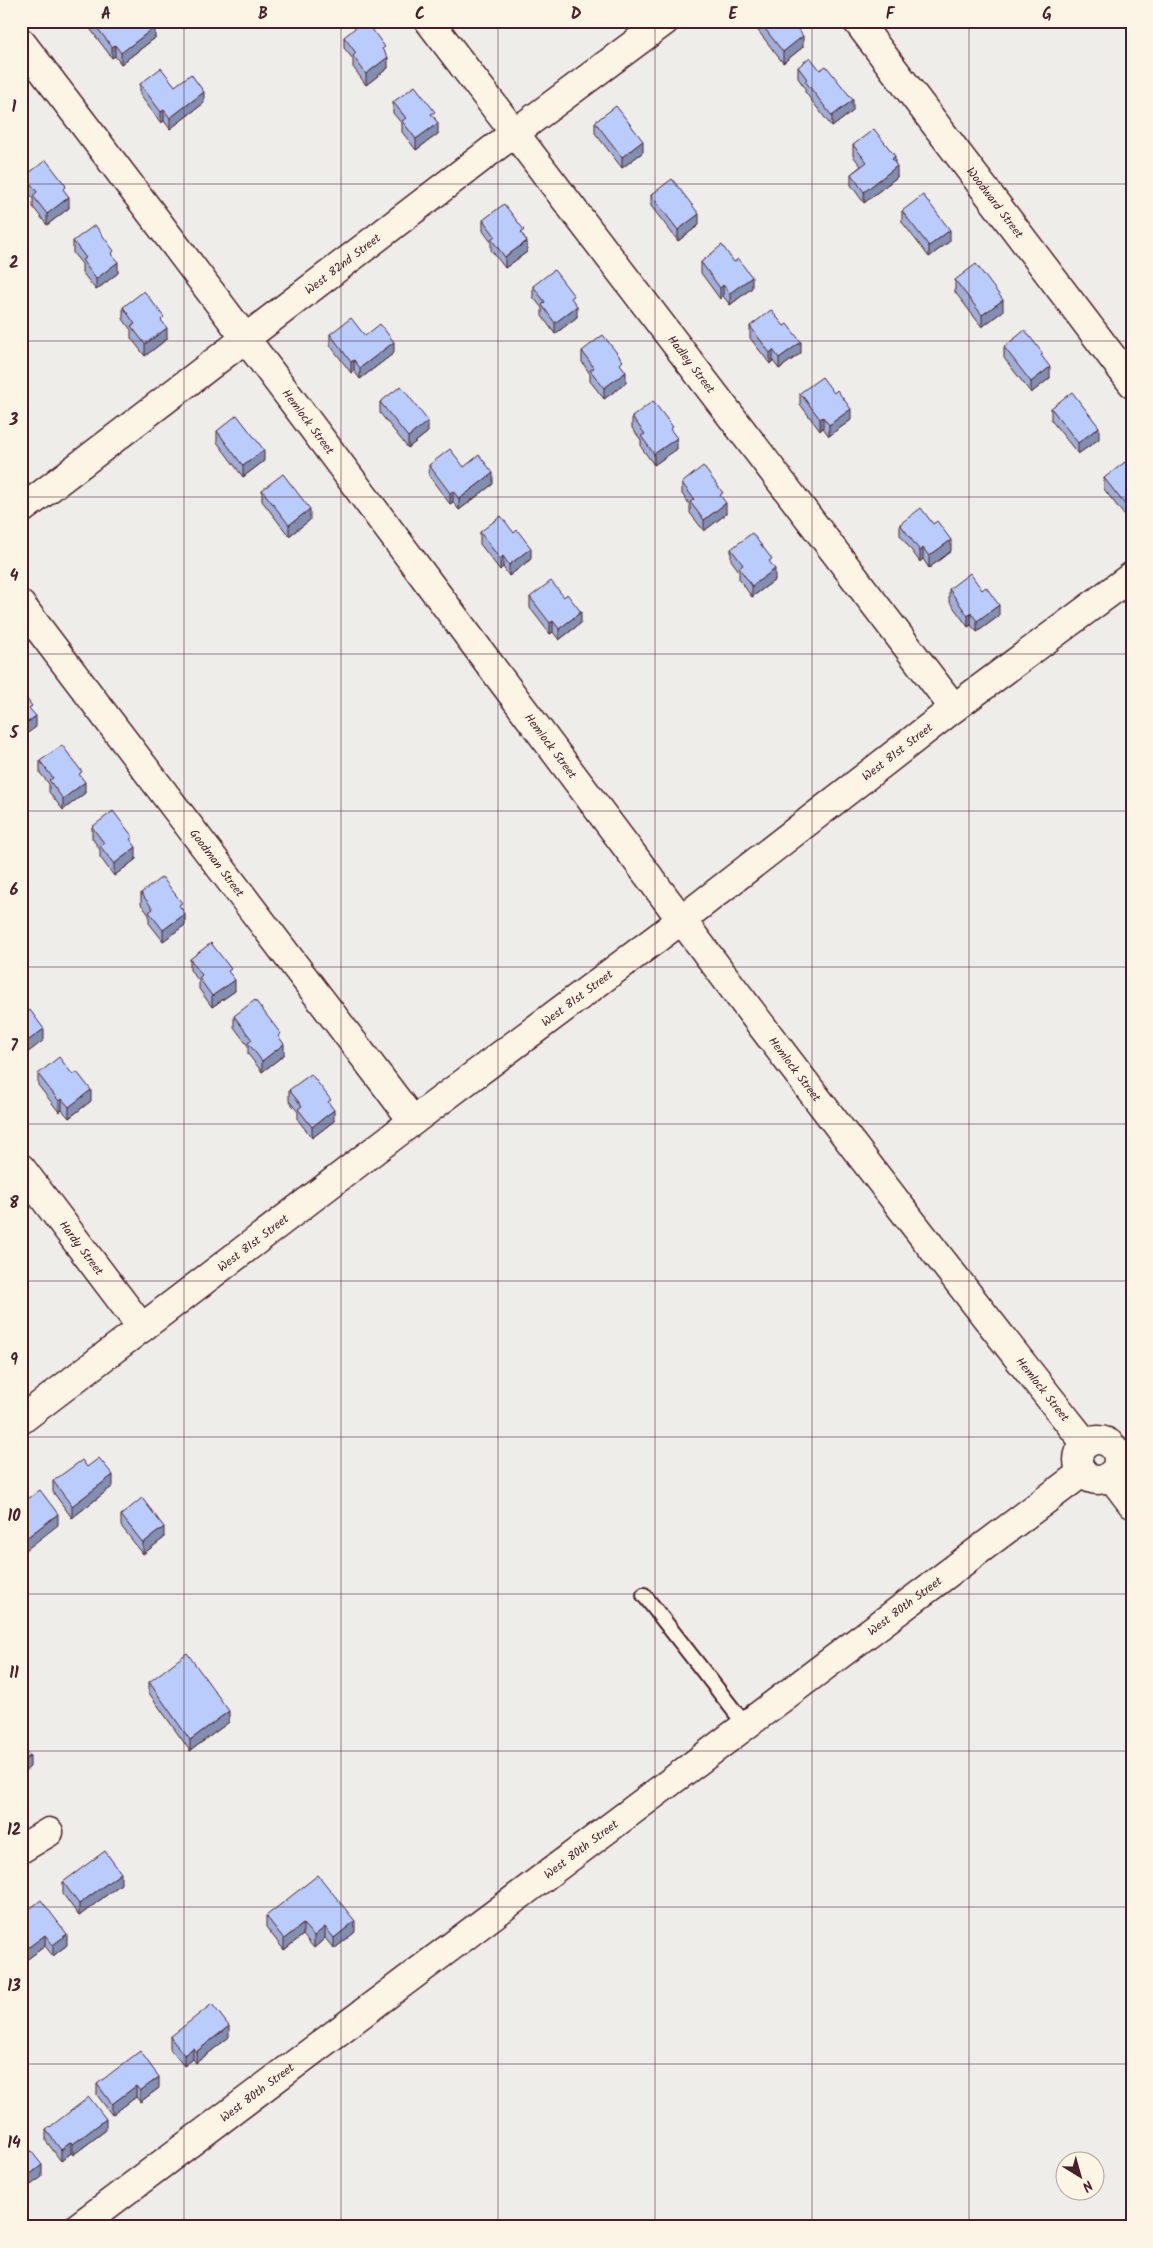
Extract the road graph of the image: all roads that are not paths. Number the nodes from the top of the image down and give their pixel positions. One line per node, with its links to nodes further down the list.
1 (428, 21): 5 (street, Hadley Street)
2 (666, 21): 5 (street, West 82nd Street)
3 (857, 21): 7 (street, Woodward Street)
4 (21, 42): 6 (street, Hemlock Street)
5 (515, 133): 6 (street, West 82nd Street); 11 (street, Hadley Street)
6 (246, 338): 8 (street, West 82nd Street); 12 (street, Hemlock Street)
7 (1132, 383)
8 (21, 510)
9 (1132, 576): 11 (street, West 81st Street)
10 (21, 604): 13 (street, Goodman Street)
11 (954, 708): 12 (street, West 81st Street)
12 (680, 921): 13 (street, West 81st Street); 18 (street, Hemlock Street)
13 (413, 1121): 15 (street, West 81st Street)
14 (21, 1168): 15 (street, Hardy Street)
15 (142, 1328): 16 (street, West 81st Street)
16 (21, 1420)
17 (1123, 1441): 18 (street); 20 (street)
18 (1086, 1444): 19 (street)
19 (1083, 1472): 20 (street); 23 (street, West 80th Street)
20 (1110, 1475): 21 (street)
21 (1132, 1504)
22 (644, 1595): 23 (lane)
23 (746, 1726): 26 (street, West 80th Street)
24 (49, 1832): 25 (street)
25 (21, 1850)
26 (78, 2227)

